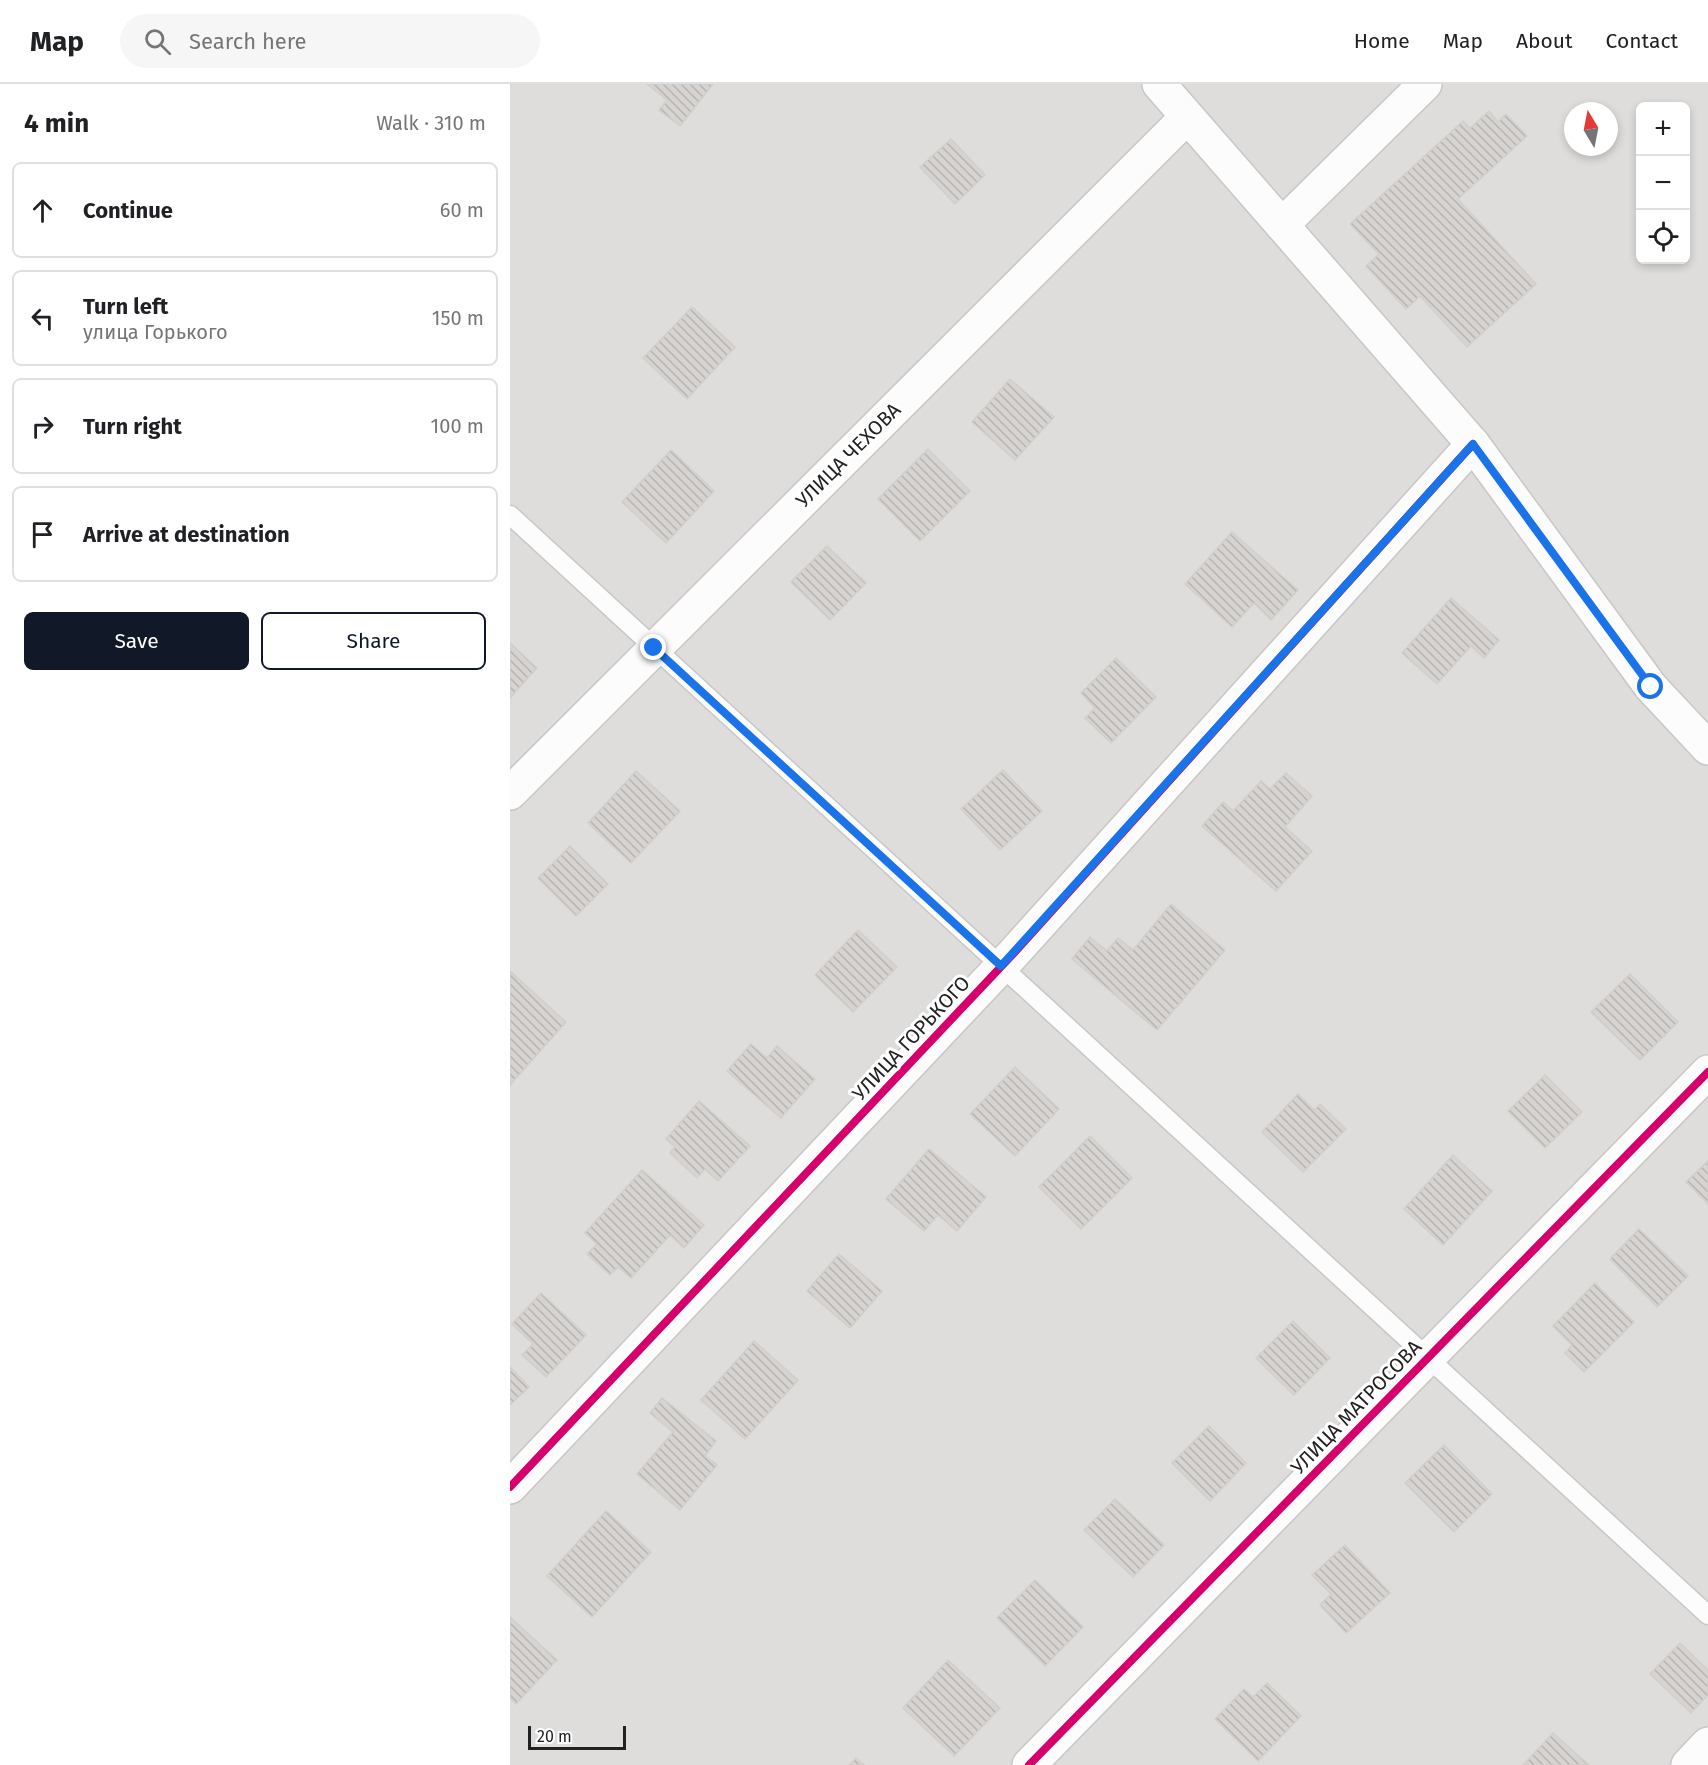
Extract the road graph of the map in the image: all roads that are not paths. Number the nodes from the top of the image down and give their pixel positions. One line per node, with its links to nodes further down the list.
1 (1159, 84): 3 (street)
2 (1425, 84): 4 (street)
3 (1187, 117): 4 (street); 7 (street, УЛИЦА ЧЕХОВА)
4 (1282, 225): 5 (street)
5 (1473, 444): 8 (street); 10 (street, УЛИЦА ГОРЬКОГО)
6 (510, 515): 7 (lane)
7 (654, 648): 9 (street, УЛИЦА ЧЕХОВА); 10 (lane)
8 (1708, 748)
9 (510, 793)
10 (1001, 966): 12 (lane); 13 (street, УЛИЦА ГОРЬКОГО)
11 (1708, 1072): 12 (street, УЛИЦА МАТРОСОВА)
12 (1428, 1358): 14 (lane); 16 (street, УЛИЦА МАТРОСОВА)
13 (510, 1487)
14 (1708, 1615)
15 (1708, 1744): 17 (street)
16 (1029, 1765)
17 (1688, 1765)

